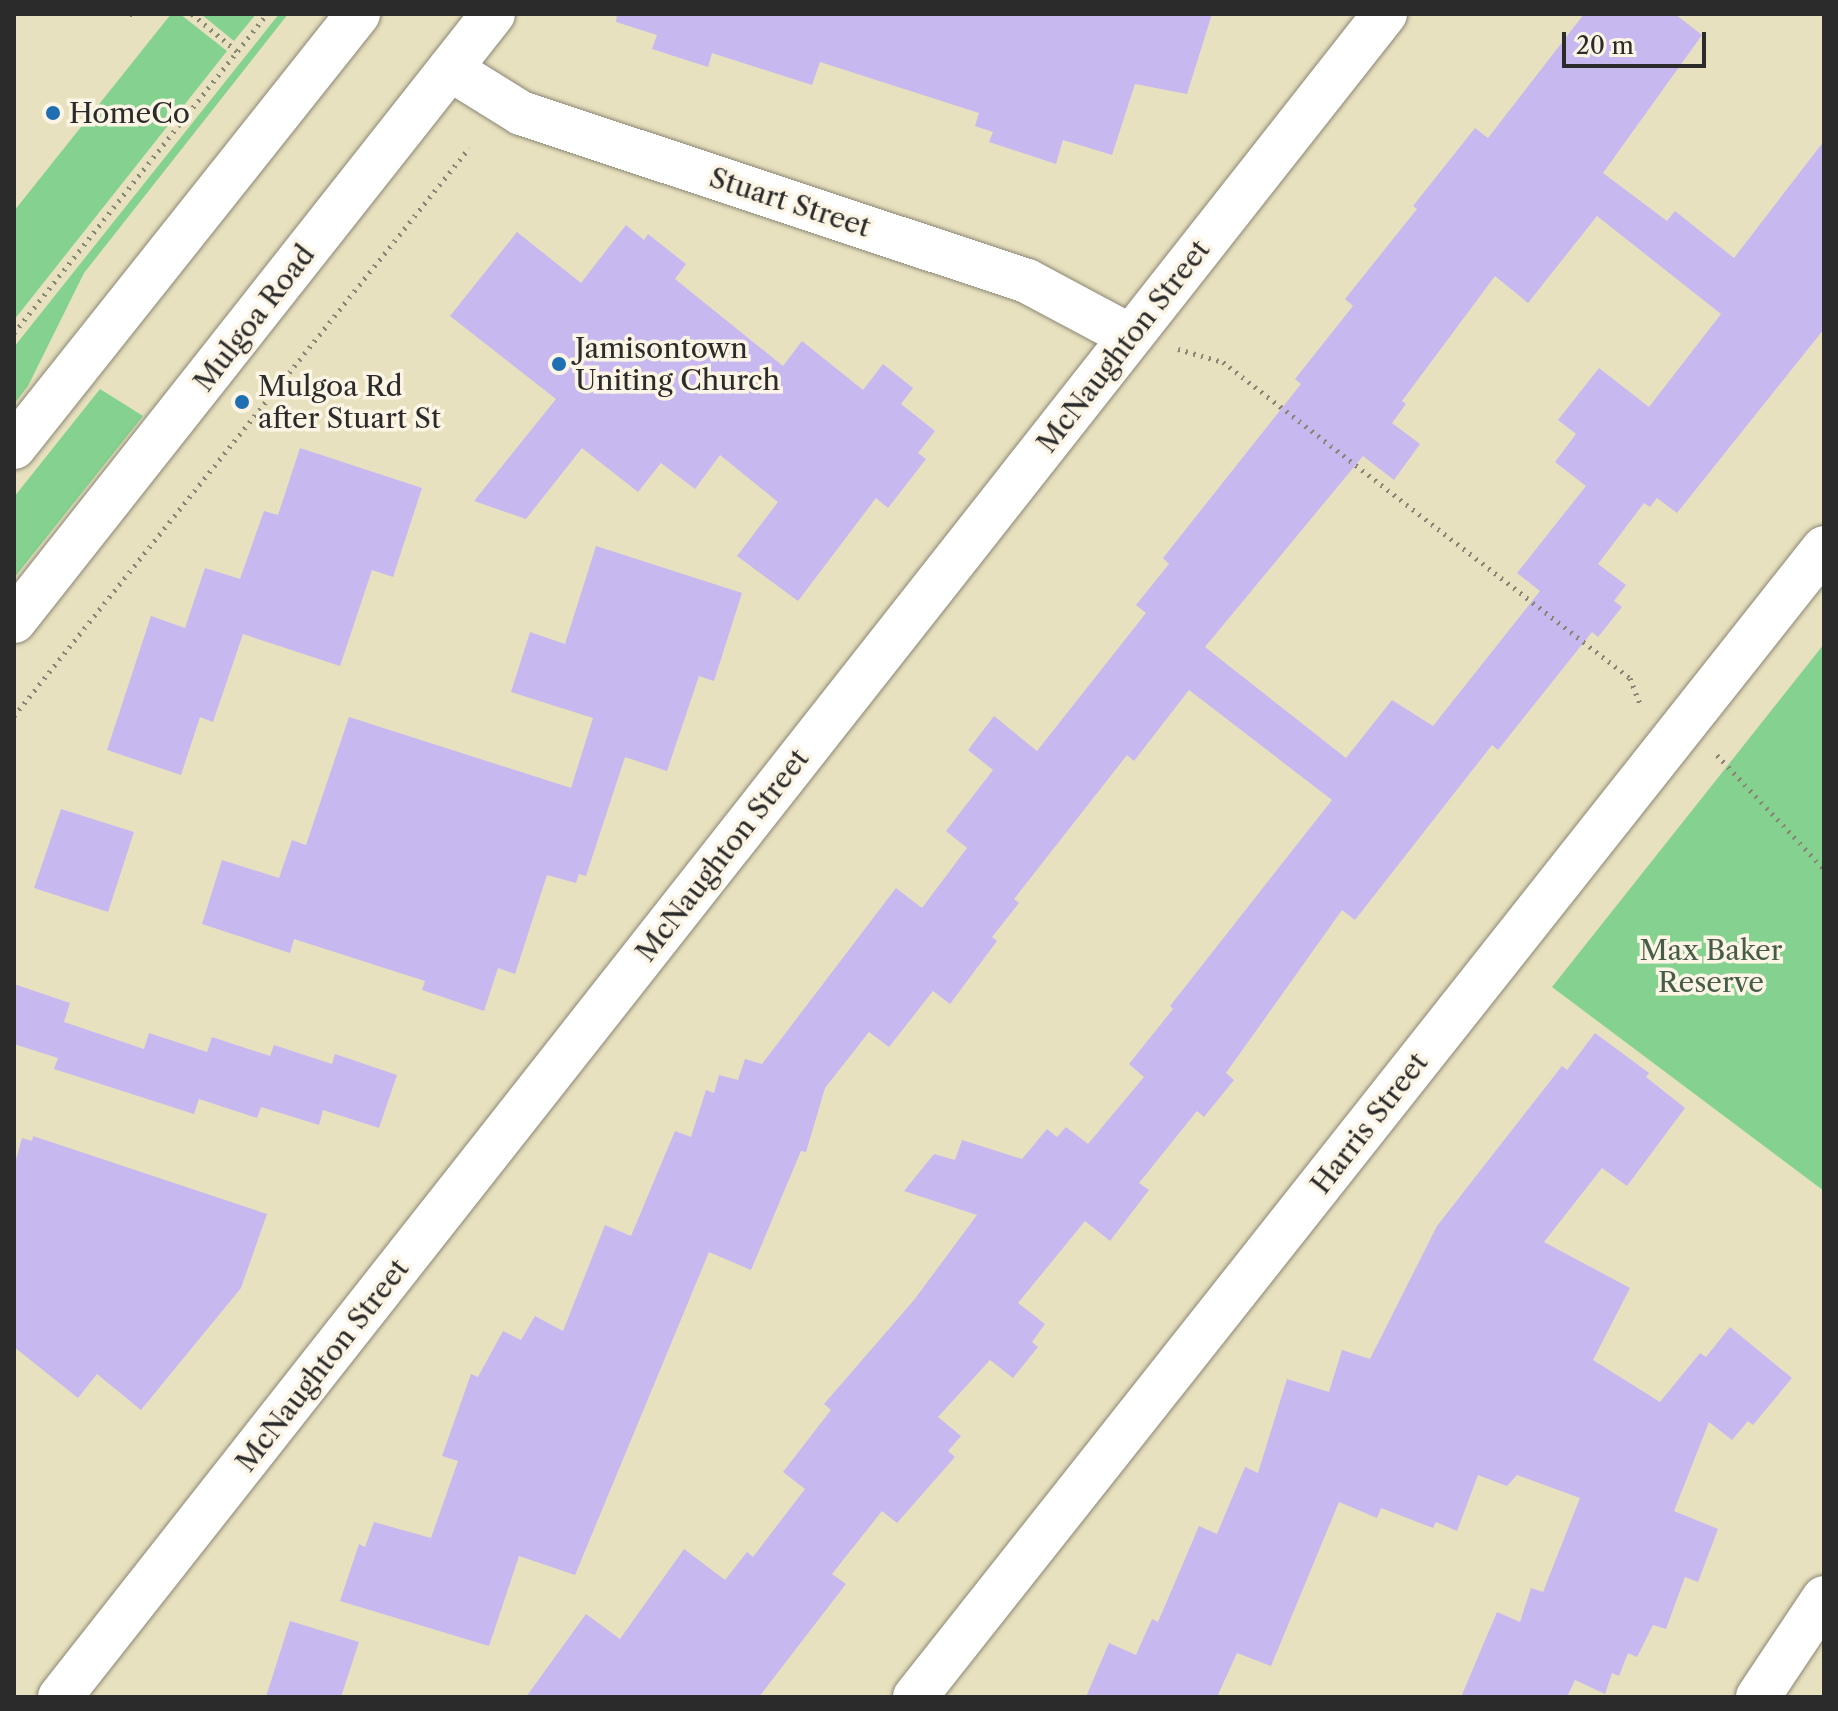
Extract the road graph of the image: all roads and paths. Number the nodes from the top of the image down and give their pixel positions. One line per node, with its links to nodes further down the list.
1 (192, 14): 6 (path)
2 (267, 14): 6 (path)
3 (358, 14): 11 (street)
4 (493, 14): 7 (street, Mulgoa Road)
5 (1385, 14): 10 (street, McNaughton Street)
6 (238, 52): 9 (path)
7 (450, 69): 10 (street, Stuart Street); 13 (street, Mulgoa Road)
8 (469, 148): 15 (path)
9 (14, 333)
10 (1130, 336): 14 (path); 19 (street, McNaughton Street)
11 (14, 447)
12 (1824, 548): 20 (street, Harris Street)
13 (14, 621)
14 (1643, 712)
15 (14, 716)
16 (1709, 745): 17 (path)
17 (1824, 869)
18 (1824, 1598): 21 (street)
19 (60, 1697)
20 (915, 1697)
21 (1758, 1697)

